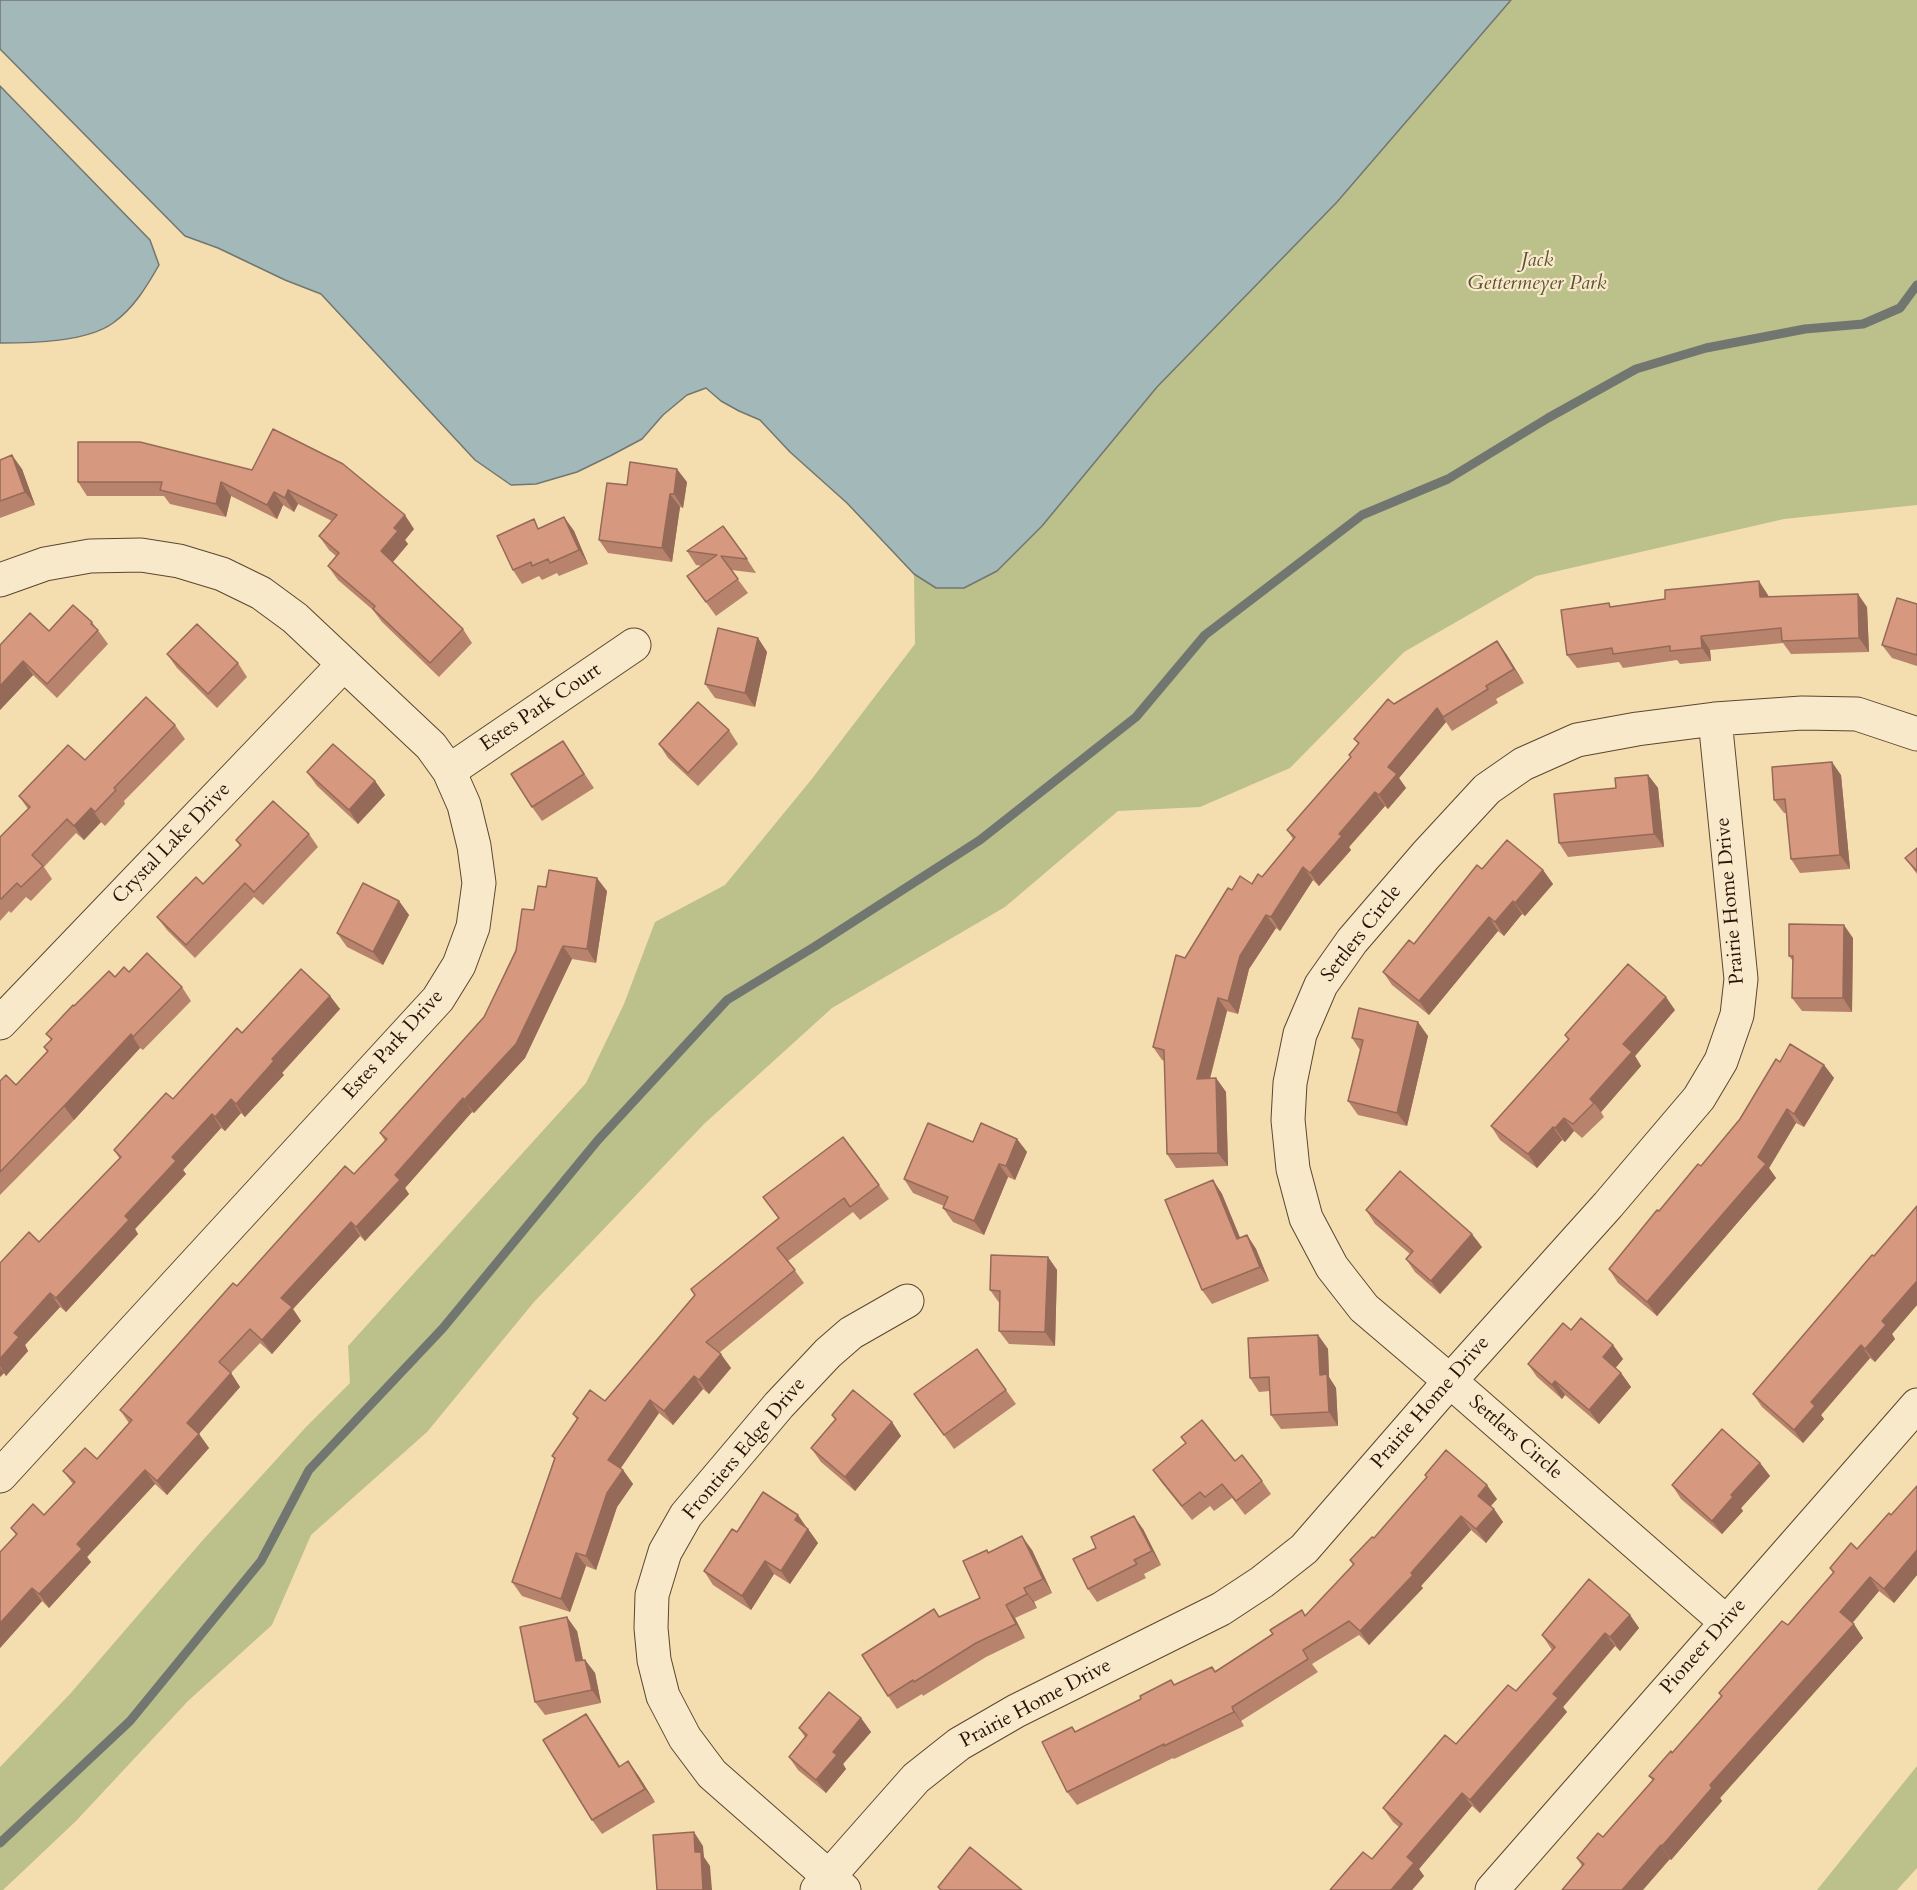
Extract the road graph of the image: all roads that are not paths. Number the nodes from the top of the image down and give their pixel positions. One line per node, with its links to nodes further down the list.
1 (0, 580): 3 (street, Estes Park Drive)
2 (633, 645): 6 (street, Estes Park Court)
3 (344, 664): 6 (street, Estes Park Drive); 7 (street, Crystal Lake Drive)
4 (1715, 719): 5 (street, Settlers Circle); 9 (street, Prairie Home Drive); 9 (street, Settlers Circle)
5 (1917, 734)
6 (449, 771): 11 (street, Estes Park Drive)
7 (0, 1023)
8 (907, 1300): 13 (street, Frontiers Edge Drive)
9 (1450, 1381): 12 (street, Settlers Circle); 13 (street, Prairie Home Drive)
10 (1917, 1405): 12 (street, Pioneer Drive)
11 (0, 1476)
12 (1726, 1622): 14 (street, Pioneer Drive)
13 (830, 1886)
14 (1492, 1890)

